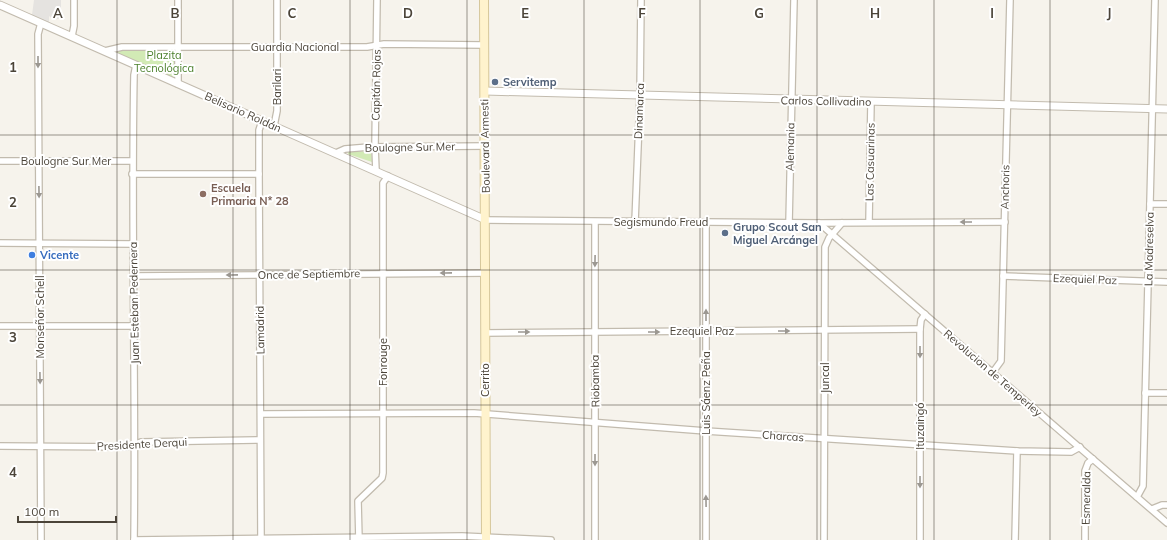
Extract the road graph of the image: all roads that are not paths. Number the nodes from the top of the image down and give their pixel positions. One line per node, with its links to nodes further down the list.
1 (74, 0): 12 (street)
2 (178, 0): 15 (street)
3 (277, 0): 16 (street, Barilari)
4 (377, 0): 13 (street, Capitán Rojas)
5 (484, 0): 14 (main road, Boulevard Armesti)
6 (641, 0): 21 (street, Dinamarca)
7 (794, 0): 22 (street, Alemania)
8 (1010, 0): 24 (street, Anchoris)
9 (1155, 0): 25 (street, La Madreselva)
10 (0, 5): 11 (street, Belisario Roldán)
11 (41, 23): 12 (street, Belisario Roldán); 33 (street, Monseñor Schell, one-way to 33)
12 (72, 36): 17 (street, Belisario Roldán)
13 (376, 45): 14 (street, Guardia Nacional); 16 (street, Guardia Nacional); 30 (street, Capitán Rojas)
14 (484, 45): 20 (main road, Boulevard Armesti)
15 (179, 46): 16 (street, Guardia Nacional); 17 (street, Guardia Nacional); 19 (street)
16 (276, 47): 28 (street, Barilari)
17 (105, 51): 18 (street, Belisario Roldán)
18 (136, 65): 19 (street, Belisario Roldán); 34 (street, Juan Esteban Pedernera)
19 (178, 84): 27 (street, Belisario Roldán)
20 (485, 91): 21 (street, Carlos Collivadino); 29 (main road, Boulevard Armesti)
21 (640, 96): 22 (street, Carlos Collivadino); 43 (street, Dinamarca)
22 (791, 100): 23 (street, Carlos Collivadino); 47 (street, Alemania)
23 (871, 102): 24 (street, Carlos Collivadino); 45 (street, Las Casuarinas)
24 (1006, 104): 25 (street, Carlos Collivadino); 46 (street, Anchoris)
25 (1152, 108): 26 (street, Carlos Collivadino); 39 (street, La Madreselva)
26 (1167, 109)
27 (262, 121): 28 (street, Belisario Roldán); 37 (street, Lamadrid)
28 (274, 126): 31 (street, Belisario Roldán)
29 (485, 146): 30 (street, Boulogne Sur Mer); 41 (main road, Boulevard Armesti)
30 (375, 147): 31 (street, Boulogne Sur Mer); 35 (street, Capitán Rojas)
31 (336, 153): 35 (street, Belisario Roldán)
32 (0, 161): 33 (street, Boulogne Sur Mer)
33 (38, 161): 34 (street, Boulogne Sur Mer); 51 (street, Monseñor Schell, one-way to 51)
34 (132, 161): 36 (street, Juan Esteban Pedernera)
35 (376, 171): 38 (street, Belisario Roldán)
36 (132, 174): 37 (street); 53 (street, Juan Esteban Pedernera)
37 (259, 174): 56 (street, Lamadrid)
38 (388, 176): 41 (street, Belisario Roldán); 55 (street, Fonrouge)
39 (1150, 204): 40 (street); 59 (street, La Madreselva)
40 (1167, 204)
41 (486, 220): 42 (street, Segismundo Freud); 54 (main road, Cerrito)
42 (595, 222): 43 (street, Segismundo Freud); 68 (street, Riobamba, one-way to 68)
43 (635, 222): 44 (street, Segismundo Freud)
44 (706, 222): 47 (street, Segismundo Freud); 66 (street, Luis Sáenz Peña, one-way to 44)
45 (869, 222): 46 (street, Segismundo Freud, one-way to 45); 49 (street, Segismundo Freud)
46 (1005, 222): 58 (street, Anchoris)
47 (789, 223): 48 (street, Segismundo Freud)
48 (819, 223): 49 (street, Segismundo Freud); 50 (street, Revolucion de Temperley)
49 (842, 223): 50 (street, Juncal)
50 (832, 234): 61 (street, Revolucion de Temperley); 67 (street, Juncal)
51 (39, 243): 52 (street); 53 (street); 62 (street, Monseñor Schell)
52 (0, 244)
53 (133, 244): 57 (street, Juan Esteban Pedernera)
54 (485, 272): 55 (street, Once de Septiembre, one-way to 55); 69 (main road, Cerrito)
55 (383, 274): 56 (street, Once de Septiembre); 74 (street, Fonrouge)
56 (260, 275): 57 (street, Once de Septiembre, one-way to 57); 73 (street, Lamadrid)
57 (133, 276): 64 (street, Juan Esteban Pedernera)
58 (1003, 276): 59 (street, Ezequiel Paz); 70 (street, Anchoris)
59 (1149, 282): 60 (street, Ezequiel Paz); 71 (street, La Madreselva)
60 (1167, 282)
61 (925, 314): 65 (street, Ituzaingó); 70 (street, Revolucion de Temperley)
62 (39, 325): 63 (street); 64 (street); 83 (street, Monseñor Schell, one-way to 83)
63 (0, 326)
64 (133, 326): 80 (street, Juan Esteban Pedernera)
65 (920, 329): 67 (street, Ezequiel Paz); 81 (street, Ituzaingó, one-way to 81)
66 (706, 331): 67 (street, Ezequiel Paz, one-way to 67); 68 (street, Ezequiel Paz, one-way to 66); 77 (street, Luis Sáenz Peña)
67 (826, 331): 78 (street, Juncal)
68 (594, 332): 69 (street, Ezequiel Paz, one-way to 68); 76 (street, Riobamba)
69 (485, 333): 75 (main road, Cerrito)
70 (993, 372): 84 (street, Revolucion de Temperley)
71 (1145, 393): 72 (street); 87 (street, La Madreselva)
72 (1167, 393)
73 (261, 414): 74 (street); 79 (street, Lamadrid)
74 (383, 414): 75 (street); 93 (street, Fonrouge)
75 (484, 414): 76 (street, Charcas); 91 (main road, Cerrito)
76 (595, 421): 77 (street, Charcas); 97 (street, Riobamba, one-way to 97)
77 (706, 431): 78 (street, Charcas); 98 (street, Luis Sáenz Peña, one-way to 77)
78 (825, 439): 81 (street, Charcas); 99 (street, Juncal)
79 (260, 440): 80 (street, Presidente Derqui); 92 (street, Lamadrid)
80 (136, 443): 83 (street, Presidente Derqui); 95 (street, Juan Esteban Pedernera)
81 (920, 445): 85 (street, Charcas); 100 (street, Ituzaingó, one-way to 100)
82 (0, 446): 83 (street, Presidente Derqui)
83 (41, 446): 94 (street, Monseñor Schell)
84 (1080, 447): 85 (street, Charcas); 86 (street, Revolucion de Temperley)
85 (1017, 450): 101 (street)
86 (1093, 459): 87 (street, Revolucion de Temperley); 102 (street, Esmeralda)
87 (1137, 497): 89 (street, Revolucion de Temperley)
88 (1167, 505): 89 (street)
89 (1152, 509): 90 (street, Revolucion de Temperley)
90 (1167, 523)
91 (486, 538): 93 (street); 96 (street)
92 (261, 539): 93 (street); 95 (street)
93 (359, 539)
94 (41, 540)
95 (134, 540)
96 (551, 540)
97 (595, 540)
98 (706, 540)
99 (824, 540)
100 (920, 540)
101 (1015, 540)
102 (1085, 540)

